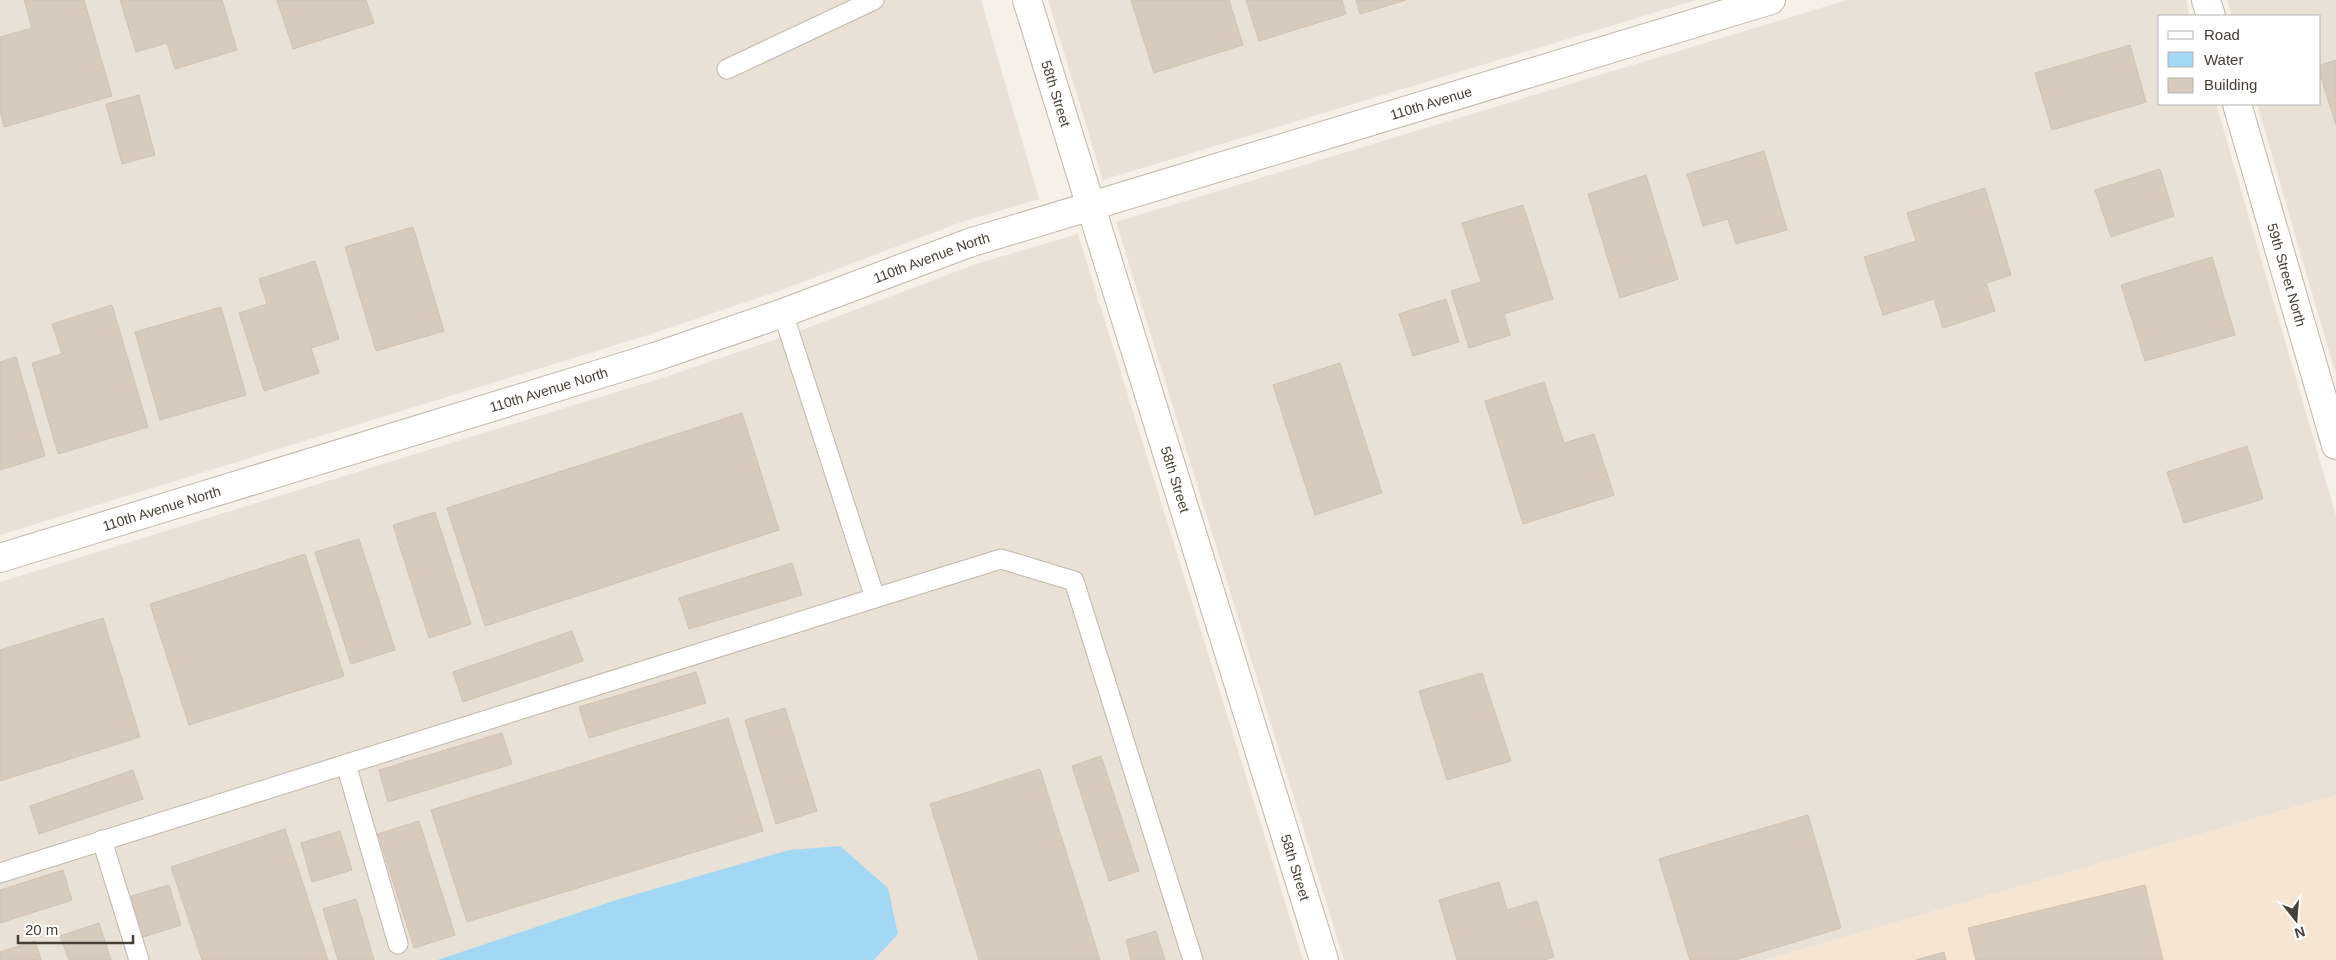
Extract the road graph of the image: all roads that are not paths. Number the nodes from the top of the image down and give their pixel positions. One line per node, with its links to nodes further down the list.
1 (874, 0): 6 (lane)
2 (1027, 0): 8 (street, 58th Street)
3 (1771, 0): 8 (street, 110th Avenue)
4 (2206, 0): 5 (street)
5 (2211, 15)
6 (726, 69)
7 (2237, 105): 10 (street, 59th Street North)
8 (1091, 207): 9 (street, 110th Avenue North); 19 (street, 58th Street)
9 (783, 314): 11 (street, 110th Avenue North); 12 (lane)
10 (2336, 444)
11 (0, 558)
12 (875, 598): 13 (lane); 18 (lane)
13 (346, 764): 14 (lane); 16 (lane)
14 (102, 840): 15 (lane); 17 (lane)
15 (0, 873)
16 (398, 944)
17 (139, 960)
18 (1194, 960)
19 (1324, 960)

